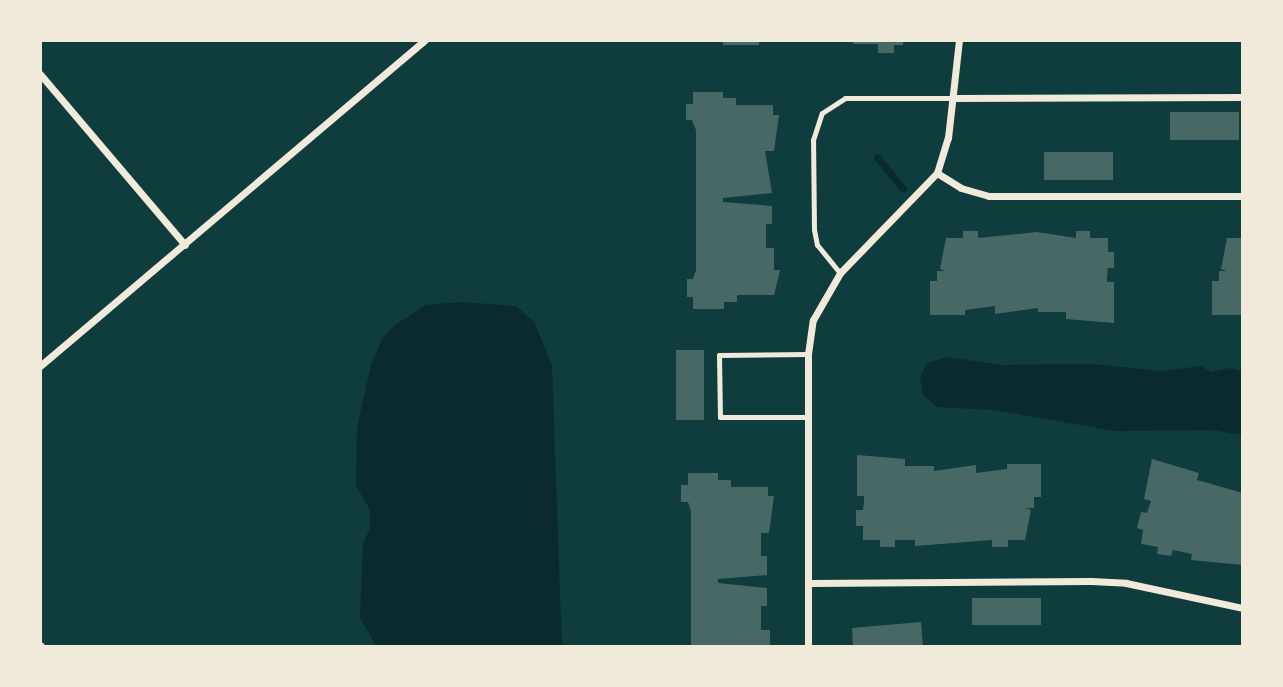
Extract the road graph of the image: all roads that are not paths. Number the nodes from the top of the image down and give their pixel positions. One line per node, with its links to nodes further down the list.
1 (425, 40): 8 (street)
2 (959, 40): 5 (street)
3 (40, 74): 8 (street)
4 (1243, 97): 5 (street)
5 (954, 98): 6 (street); 9 (lane)
6 (937, 173): 7 (street); 9 (street)
7 (1243, 196)
8 (186, 244): 11 (street)
9 (840, 273): 10 (street)
10 (808, 354): 12 (street); 12 (lane)
11 (40, 366)
12 (808, 417): 13 (street)
13 (810, 583): 14 (street); 15 (street)
14 (1243, 608)
15 (808, 647)

